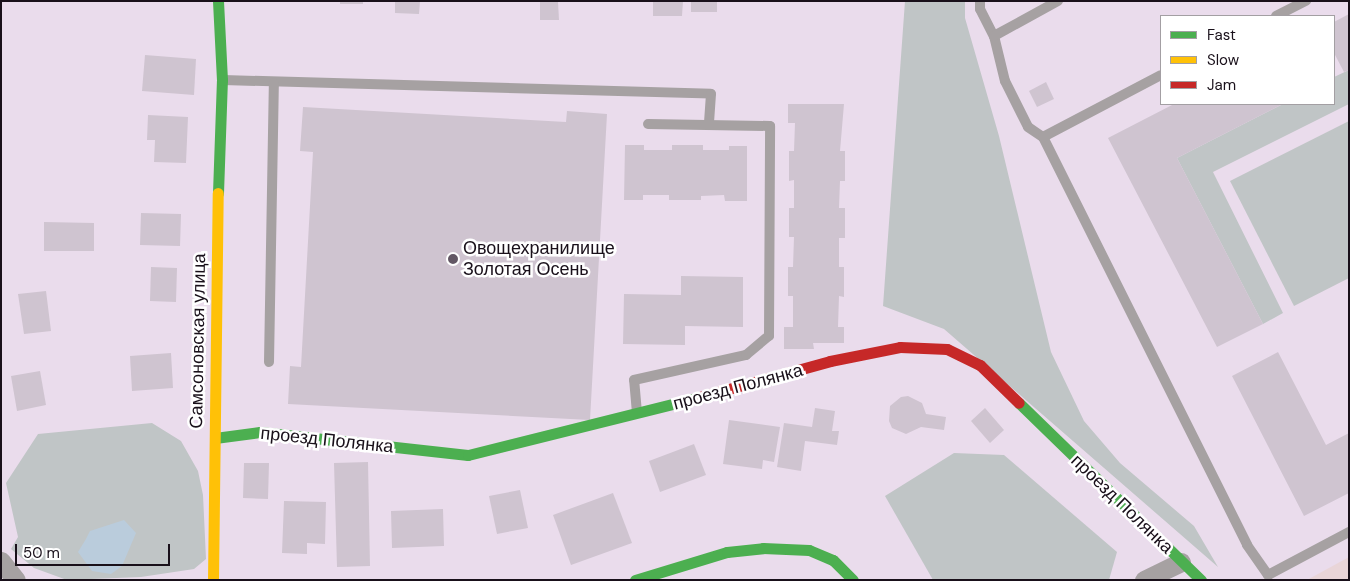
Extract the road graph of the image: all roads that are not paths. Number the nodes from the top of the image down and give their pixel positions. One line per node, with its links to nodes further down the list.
1 (218, 1): 8 (street, Самсоновская улица)
2 (980, 1): 6 (lane)
3 (1058, 1): 6 (lane)
4 (1306, 1): 5 (lane)
5 (1278, 15)
6 (994, 36): 12 (lane)
7 (1160, 76): 12 (lane)
8 (222, 80): 9 (lane); 15 (street, Самсоновская улица)
9 (274, 83): 11 (lane); 13 (lane)
10 (648, 124): 11 (lane)
11 (709, 125): 14 (lane)
12 (1043, 137): 16 (lane)
13 (269, 362)
14 (638, 414): 15 (street, проезд Полянка); 18 (street, проезд Полянка)
15 (215, 438): 20 (street, Самсоновская улица)
16 (1349, 532)
17 (1, 561): 19 (street)
18 (1182, 562): 23 (street, проезд Полянка); 24 (street, проезд Полянка)
19 (16, 580)
20 (213, 580)
21 (636, 580): 22 (street)
22 (853, 580)
23 (1144, 580)
24 (1201, 580)

